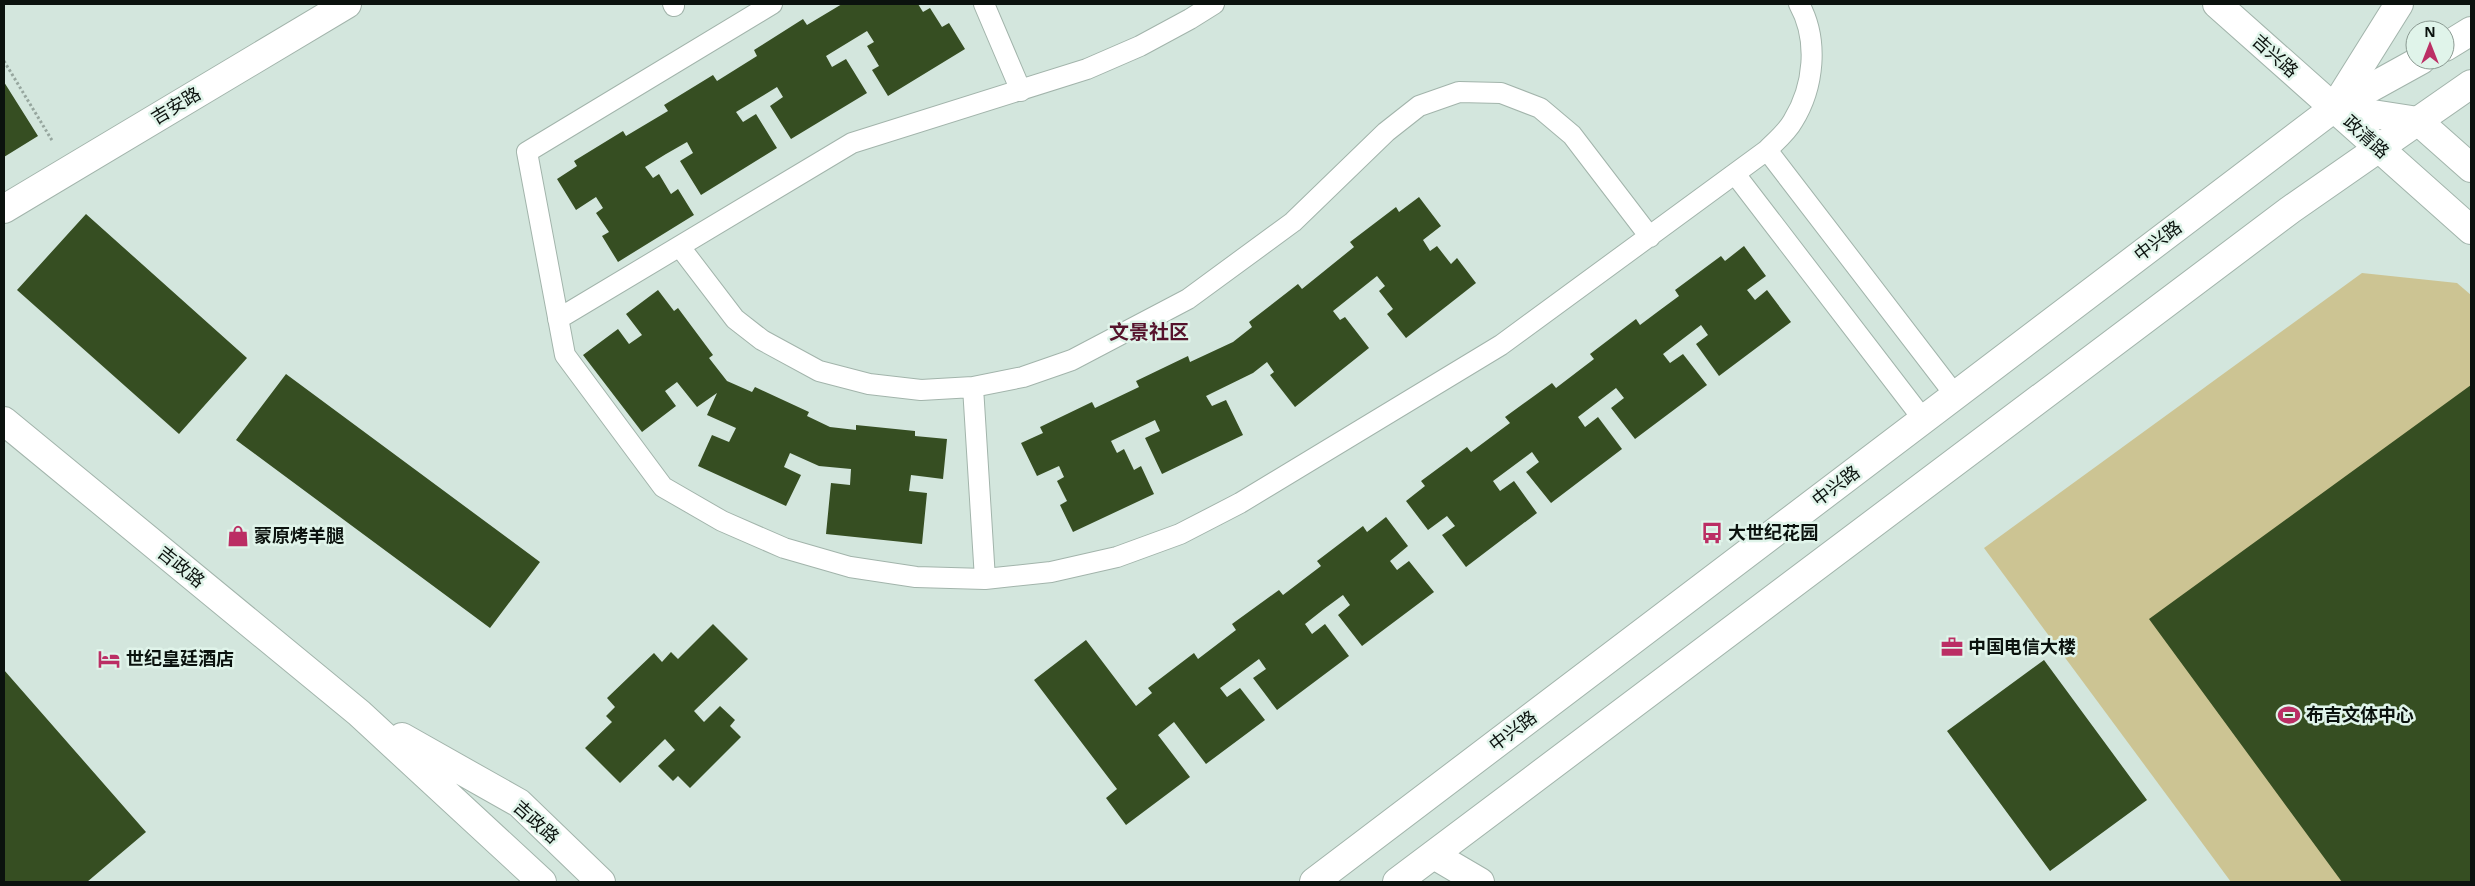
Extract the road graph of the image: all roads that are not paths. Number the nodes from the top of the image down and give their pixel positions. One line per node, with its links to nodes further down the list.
1 (348, 4): 19 (main road, 吉安路)
2 (772, 4): 23 (lane)
3 (984, 4): 12 (lane)
4 (1214, 4): 12 (lane)
5 (1799, 4): 16 (lane)
6 (2217, 4): 13 (main road, 吉兴路)
7 (2400, 4): 13 (main road)
8 (2471, 31): 9 (main road)
9 (2455, 41)
10 (2405, 69): 13 (main road)
11 (2471, 84): 14 (main road)
12 (1020, 91): 22 (lane)
13 (2334, 108): 14 (main road, 政清路); 15 (main road, 政清路); 25 (main road, 中兴路)
14 (2418, 121): 15 (main road); 17 (main road)
15 (2379, 148): 20 (main road, 政清路); 30 (main road)
16 (1767, 150): 18 (lane); 25 (lane)
17 (2471, 168)
18 (1735, 174): 21 (lane); 26 (lane)
19 (4, 209)
20 (2471, 230)
21 (1650, 237): 24 (lane); 28 (lane)
22 (680, 247): 23 (lane); 24 (lane)
23 (558, 320): 28 (lane)
24 (973, 387): 28 (lane)
25 (1956, 395): 26 (main road, 中兴路)
26 (1924, 419): 33 (main road, 中兴路)
27 (4, 421): 29 (main road, 吉政路)
28 (985, 579)
29 (359, 713): 31 (main road, 吉政路); 32 (main road, 吉政路)
30 (1434, 855): 34 (main road); 35 (main road)
31 (542, 882)
32 (601, 882)
33 (1314, 882)
34 (1397, 882)
35 (1480, 882)

